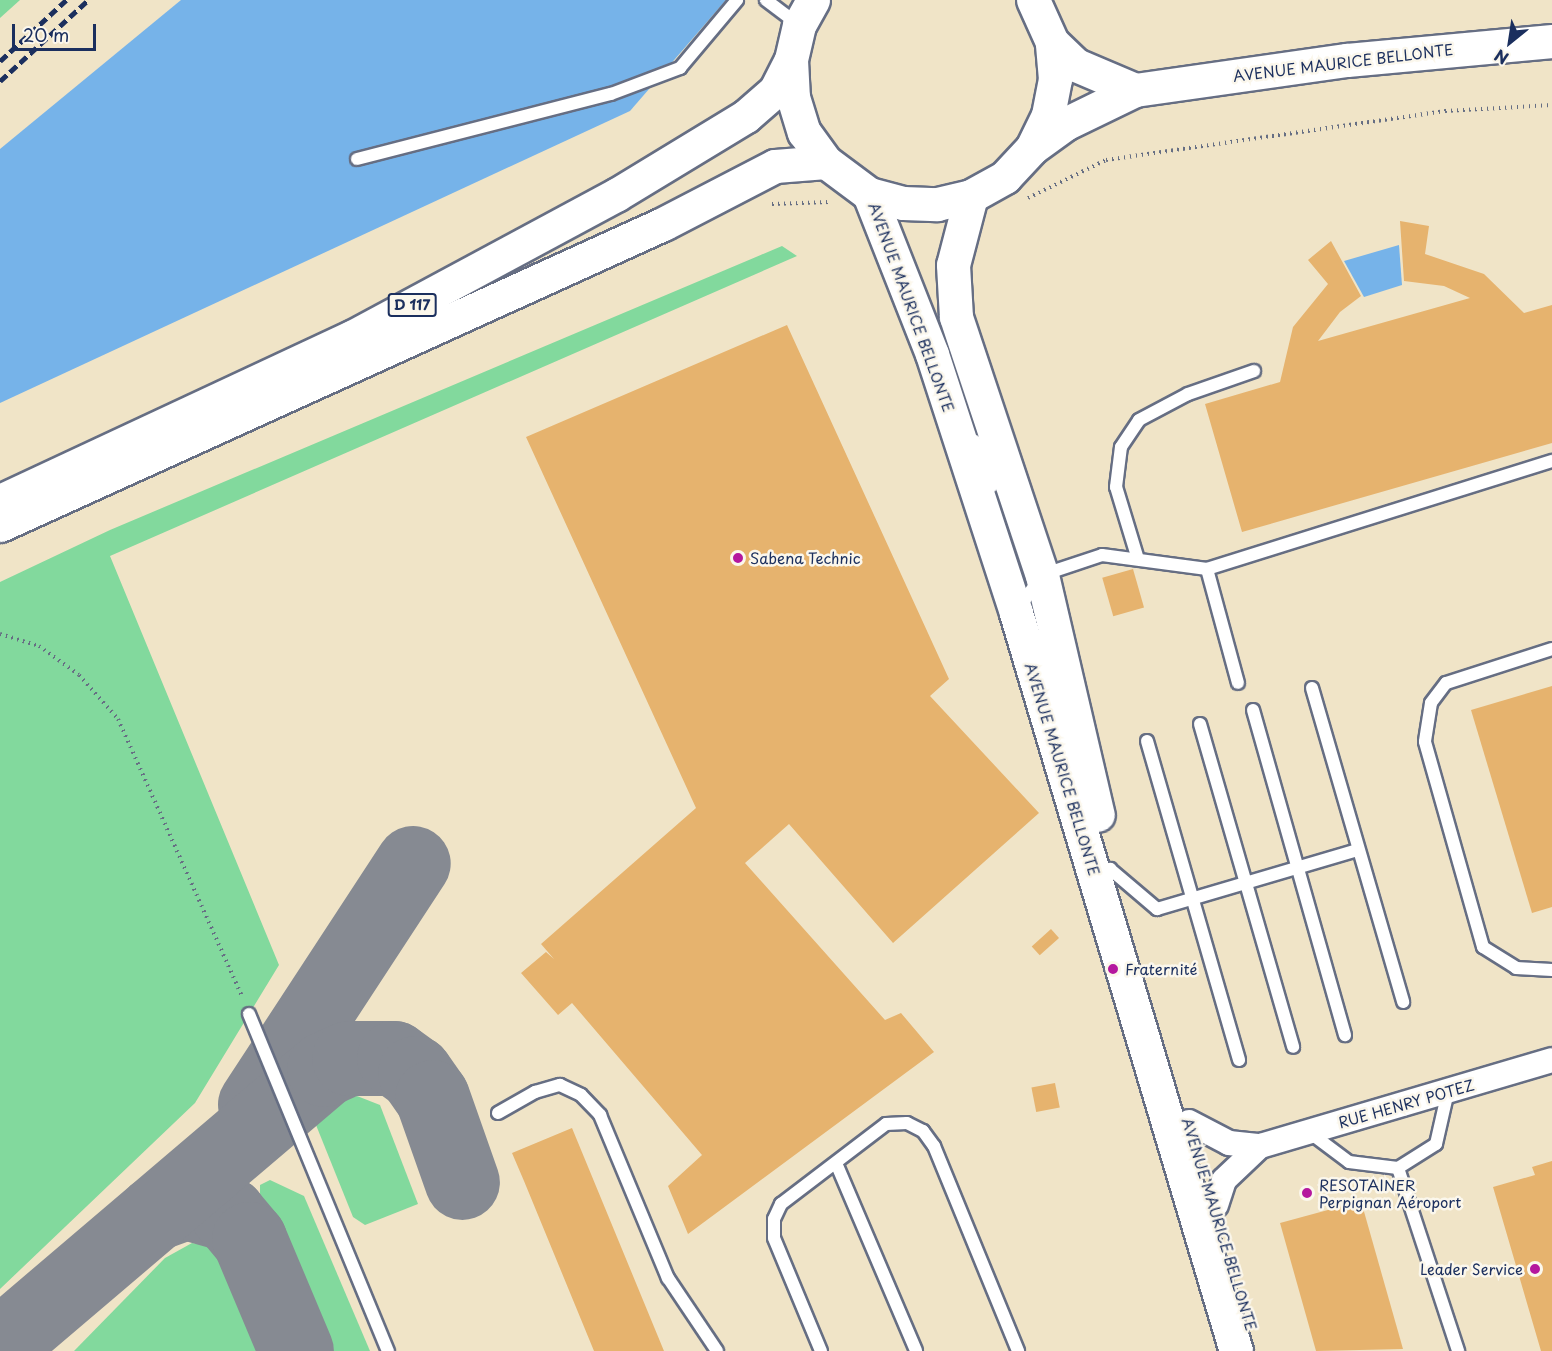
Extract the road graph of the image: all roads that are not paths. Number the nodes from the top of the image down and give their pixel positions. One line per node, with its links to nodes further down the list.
1 (737, 0): 9 (lane)
2 (766, 0): 3 (lane)
3 (806, 13): 6 (main road)
4 (1045, 16): 7 (main road); 8 (main road)
5 (1552, 41): 7 (main road, AVENUE MAURICE BELLONTE)
6 (791, 60): 10 (main road); 17 (main road, D 117)
7 (1135, 90): 8 (main road, AVENUE MAURICE BELLONTE)
8 (1032, 148): 12 (main road)
9 (357, 159)
10 (826, 162): 11 (main road); 18 (main road, D 117)
11 (869, 194): 12 (main road); 13 (main road, AVENUE MAURICE BELLONTE)
12 (971, 196): 20 (main road, AVENUE MAURICE BELLONTE)
13 (932, 354): 16 (lane); 22 (main road, AVENUE MAURICE BELLONTE)
14 (1254, 371): 19 (lane)
15 (1552, 461): 21 (lane)
16 (995, 497)
17 (0, 501)
18 (0, 525)
19 (1137, 556): 20 (lane); 21 (lane)
20 (1031, 566): 22 (lane); 23 (main road, AVENUE MAURICE BELLONTE)
21 (1207, 569): 25 (lane)
22 (1016, 613): 23 (lane); 32 (main road, AVENUE MAURICE BELLONTE)
23 (1055, 631): 32 (main road, AVENUE MAURICE BELLONTE)
24 (1552, 649): 35 (lane)
25 (1238, 683)
26 (1312, 688): 30 (lane)
27 (1253, 710): 31 (lane)
28 (1200, 724): 33 (lane)
29 (1147, 741): 34 (lane)
30 (1358, 850): 31 (lane); 36 (lane)
31 (1299, 867): 33 (lane); 38 (lane)
32 (1103, 871): 34 (lane); 44 (main road, AVENUE MAURICE BELLONTE); 55 (main road, AVENUE MAURICE BELLONTE)
33 (1245, 882): 34 (lane); 39 (lane)
34 (1194, 896): 40 (lane)
35 (1552, 970)
36 (1403, 1002)
37 (249, 1014): 50 (lane)
38 (1345, 1035)
39 (1293, 1047)
40 (1239, 1060)
41 (1552, 1060): 42 (street, RUE HENRY POTEZ)
42 (1448, 1091): 45 (street, RUE HENRY POTEZ); 48 (lane)
43 (498, 1113): 51 (lane)
44 (1189, 1122): 46 (street); 49 (main road, AVENUE MAURICE BELLONTE)
45 (1309, 1132): 46 (street, RUE HENRY POTEZ); 48 (lane)
46 (1260, 1146): 49 (street)
47 (836, 1163): 52 (lane); 53 (lane); 54 (lane)
48 (1398, 1168): 57 (lane)
49 (1216, 1205): 56 (main road, AVENUE MAURICE BELLONTE)
50 (388, 1351)
51 (717, 1351)
52 (820, 1351)
53 (915, 1351)
54 (1018, 1351)
55 (1236, 1351)
56 (1258, 1351)
57 (1458, 1351)

